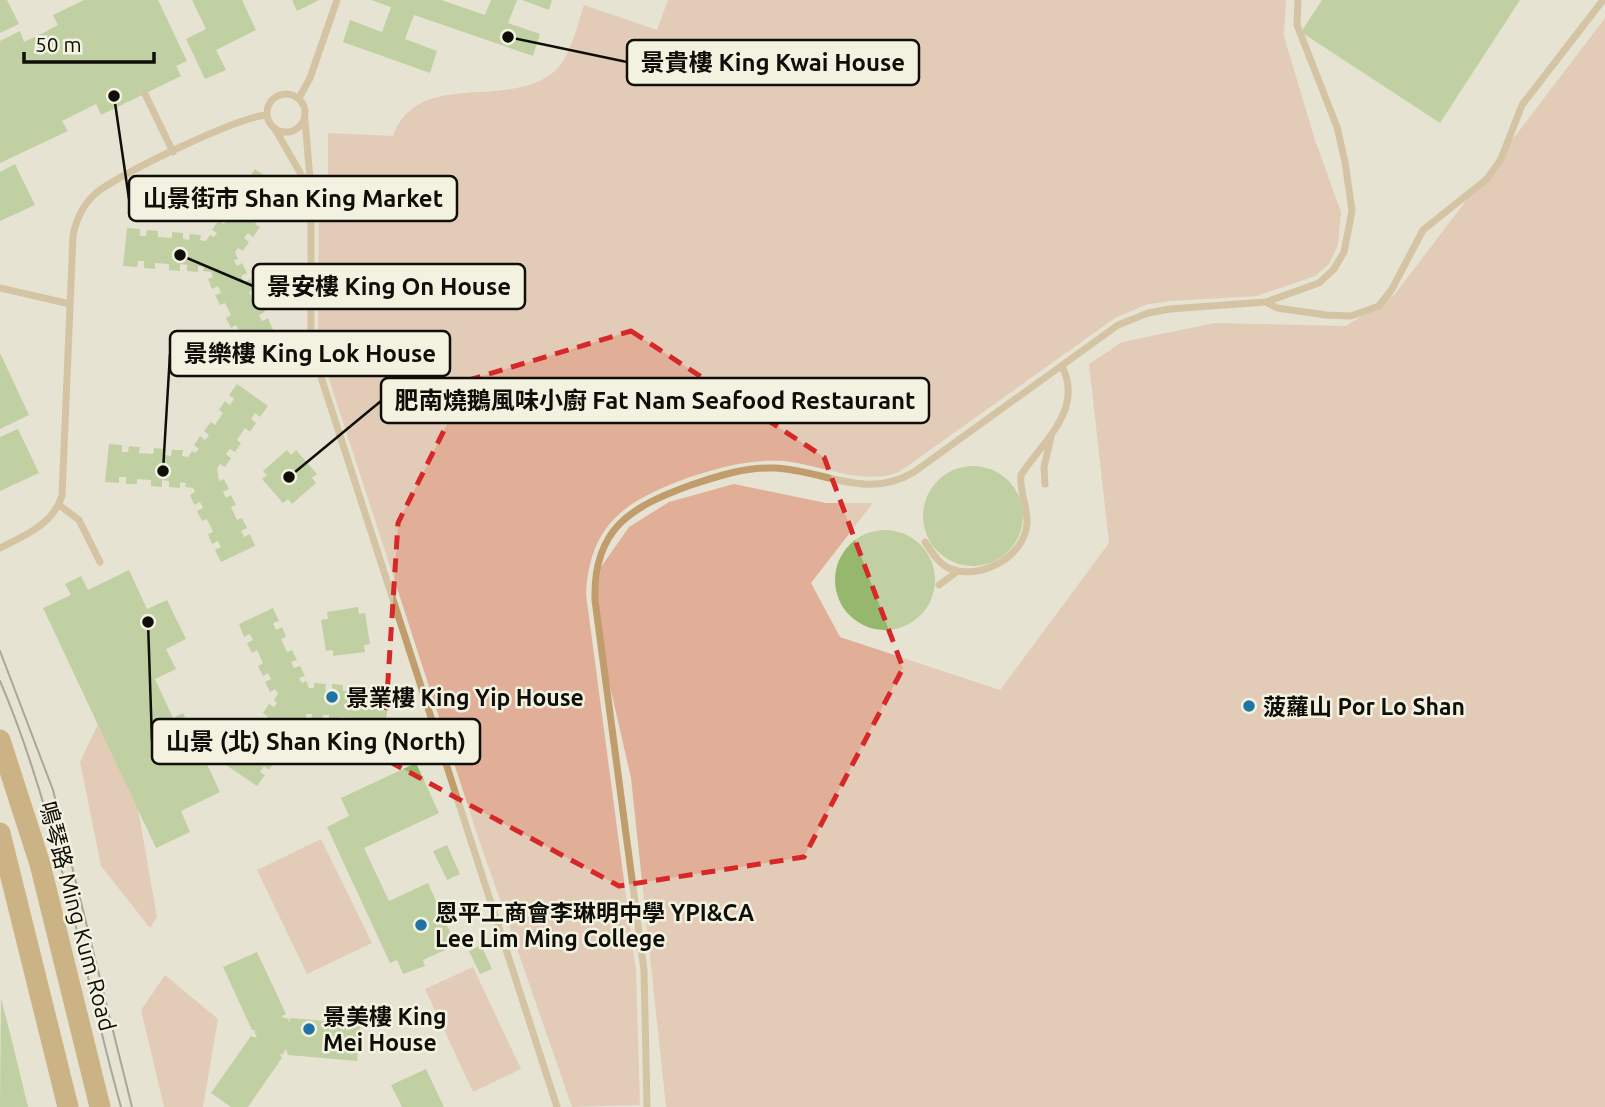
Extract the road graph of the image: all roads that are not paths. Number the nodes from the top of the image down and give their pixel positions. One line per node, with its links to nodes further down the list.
1 (337, 0): 5 (lane)
2 (1298, 0): 12 (lane)
3 (1603, 0): 12 (lane)
4 (145, 94): 9 (lane)
5 (299, 98): 6 (lane); 7 (lane)
6 (267, 115): 8 (lane); 9 (lane)
7 (305, 120): 8 (lane); 10 (lane)
8 (275, 129): 10 (lane)
9 (173, 152): 13 (lane)
10 (311, 191): 27 (lane)
11 (0, 288): 13 (lane)
12 (1266, 302): 14 (lane)
13 (70, 304): 17 (lane)
14 (1062, 366): 15 (lane); 28 (lane)
15 (1052, 433): 16 (lane); 21 (lane)
16 (1045, 484)
17 (59, 505): 19 (lane); 20 (lane)
18 (925, 542): 21 (lane)
19 (0, 548)
20 (100, 562)
21 (958, 571): 22 (lane)
22 (939, 585)
23 (0, 740): 26 (main road, 鳴琴路 Ming Kum Road)
24 (0, 833): 25 (main road)
25 (68, 1107)
26 (100, 1107)
27 (557, 1107)
28 (647, 1107)

